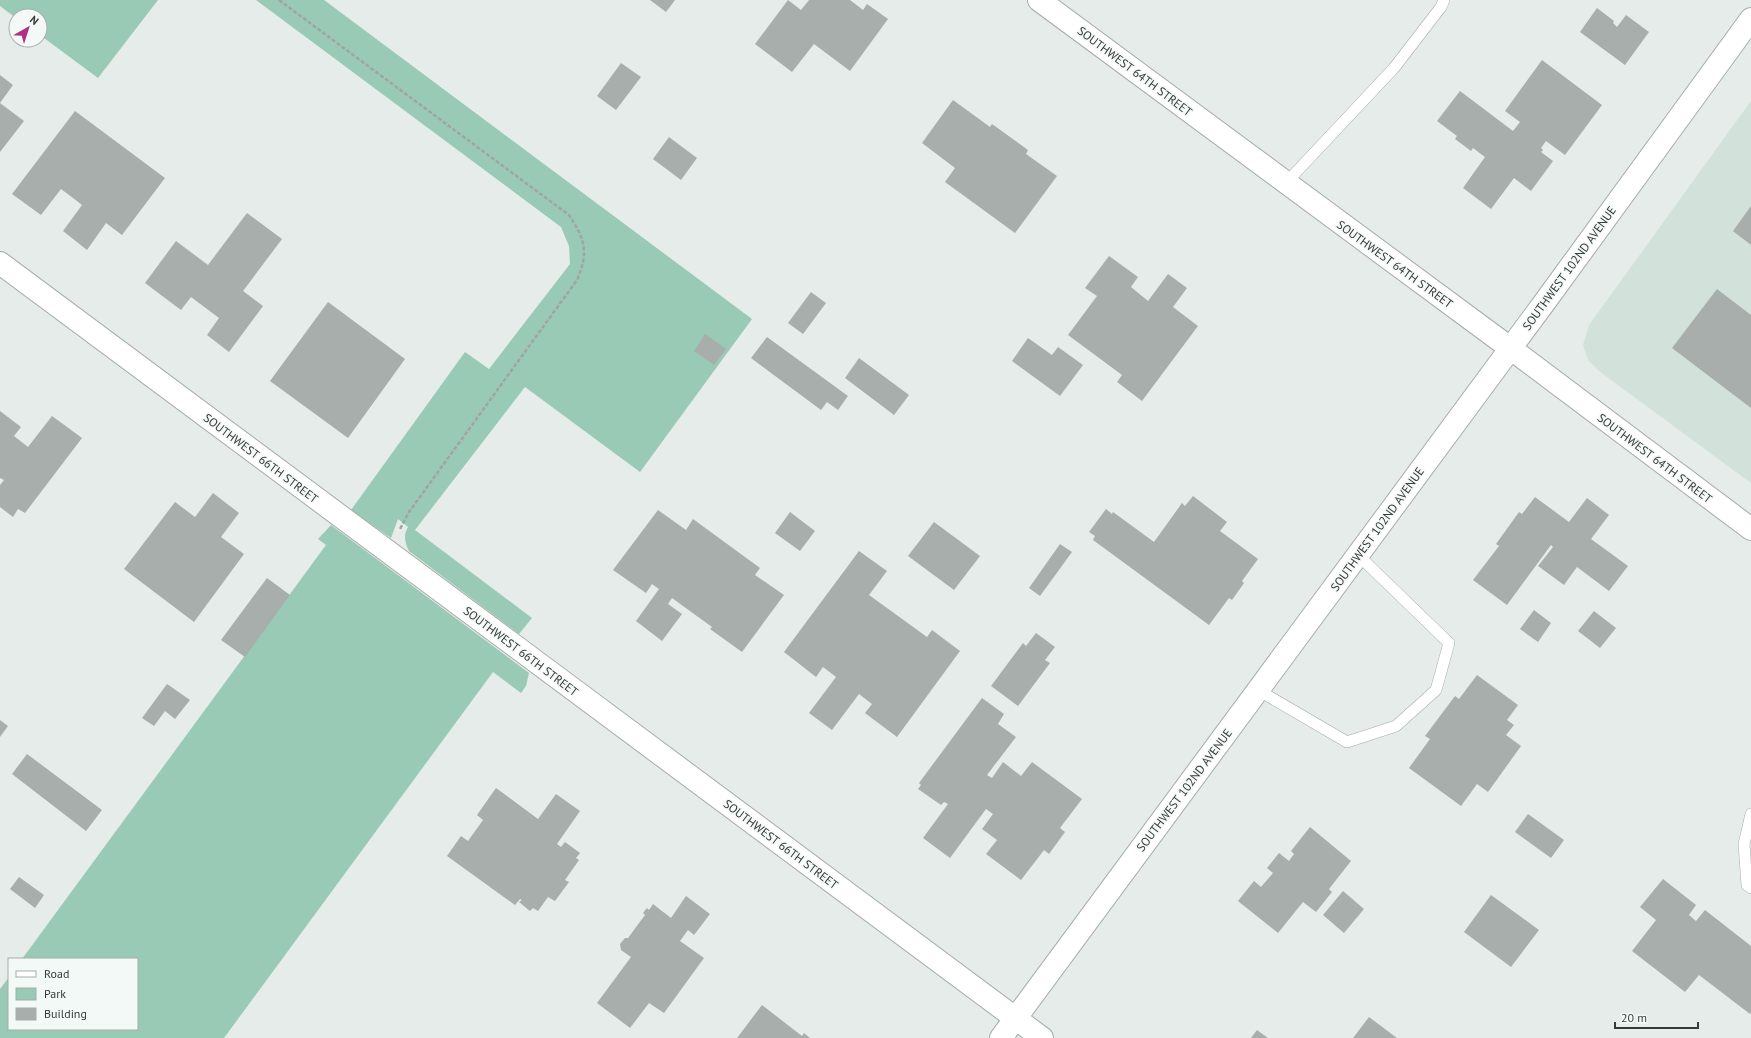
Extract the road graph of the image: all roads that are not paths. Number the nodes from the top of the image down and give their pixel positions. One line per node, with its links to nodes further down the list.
1 (1444, 0): 4 (lane)
2 (1048, 3): 4 (street, SOUTHWEST 64TH STREET)
3 (1751, 19): 6 (street, SOUTHWEST 102ND AVENUE)
4 (1286, 184): 6 (street, SOUTHWEST 64TH STREET)
5 (0, 264): 12 (street, SOUTHWEST 66TH STREET)
6 (1510, 348): 7 (street, SOUTHWEST 64TH STREET); 8 (street, SOUTHWEST 102ND AVENUE)
7 (1751, 529)
8 (1358, 555): 9 (street, SOUTHWEST 102ND AVENUE); 9 (lane)
9 (1258, 690): 12 (street, SOUTHWEST 102ND AVENUE)
10 (1751, 814): 11 (lane)
11 (1751, 888)
12 (1016, 1018): 13 (street, SOUTHWEST 102ND AVENUE); 14 (street, SOUTHWEST 66TH STREET)
13 (1001, 1038)
14 (1042, 1038)

